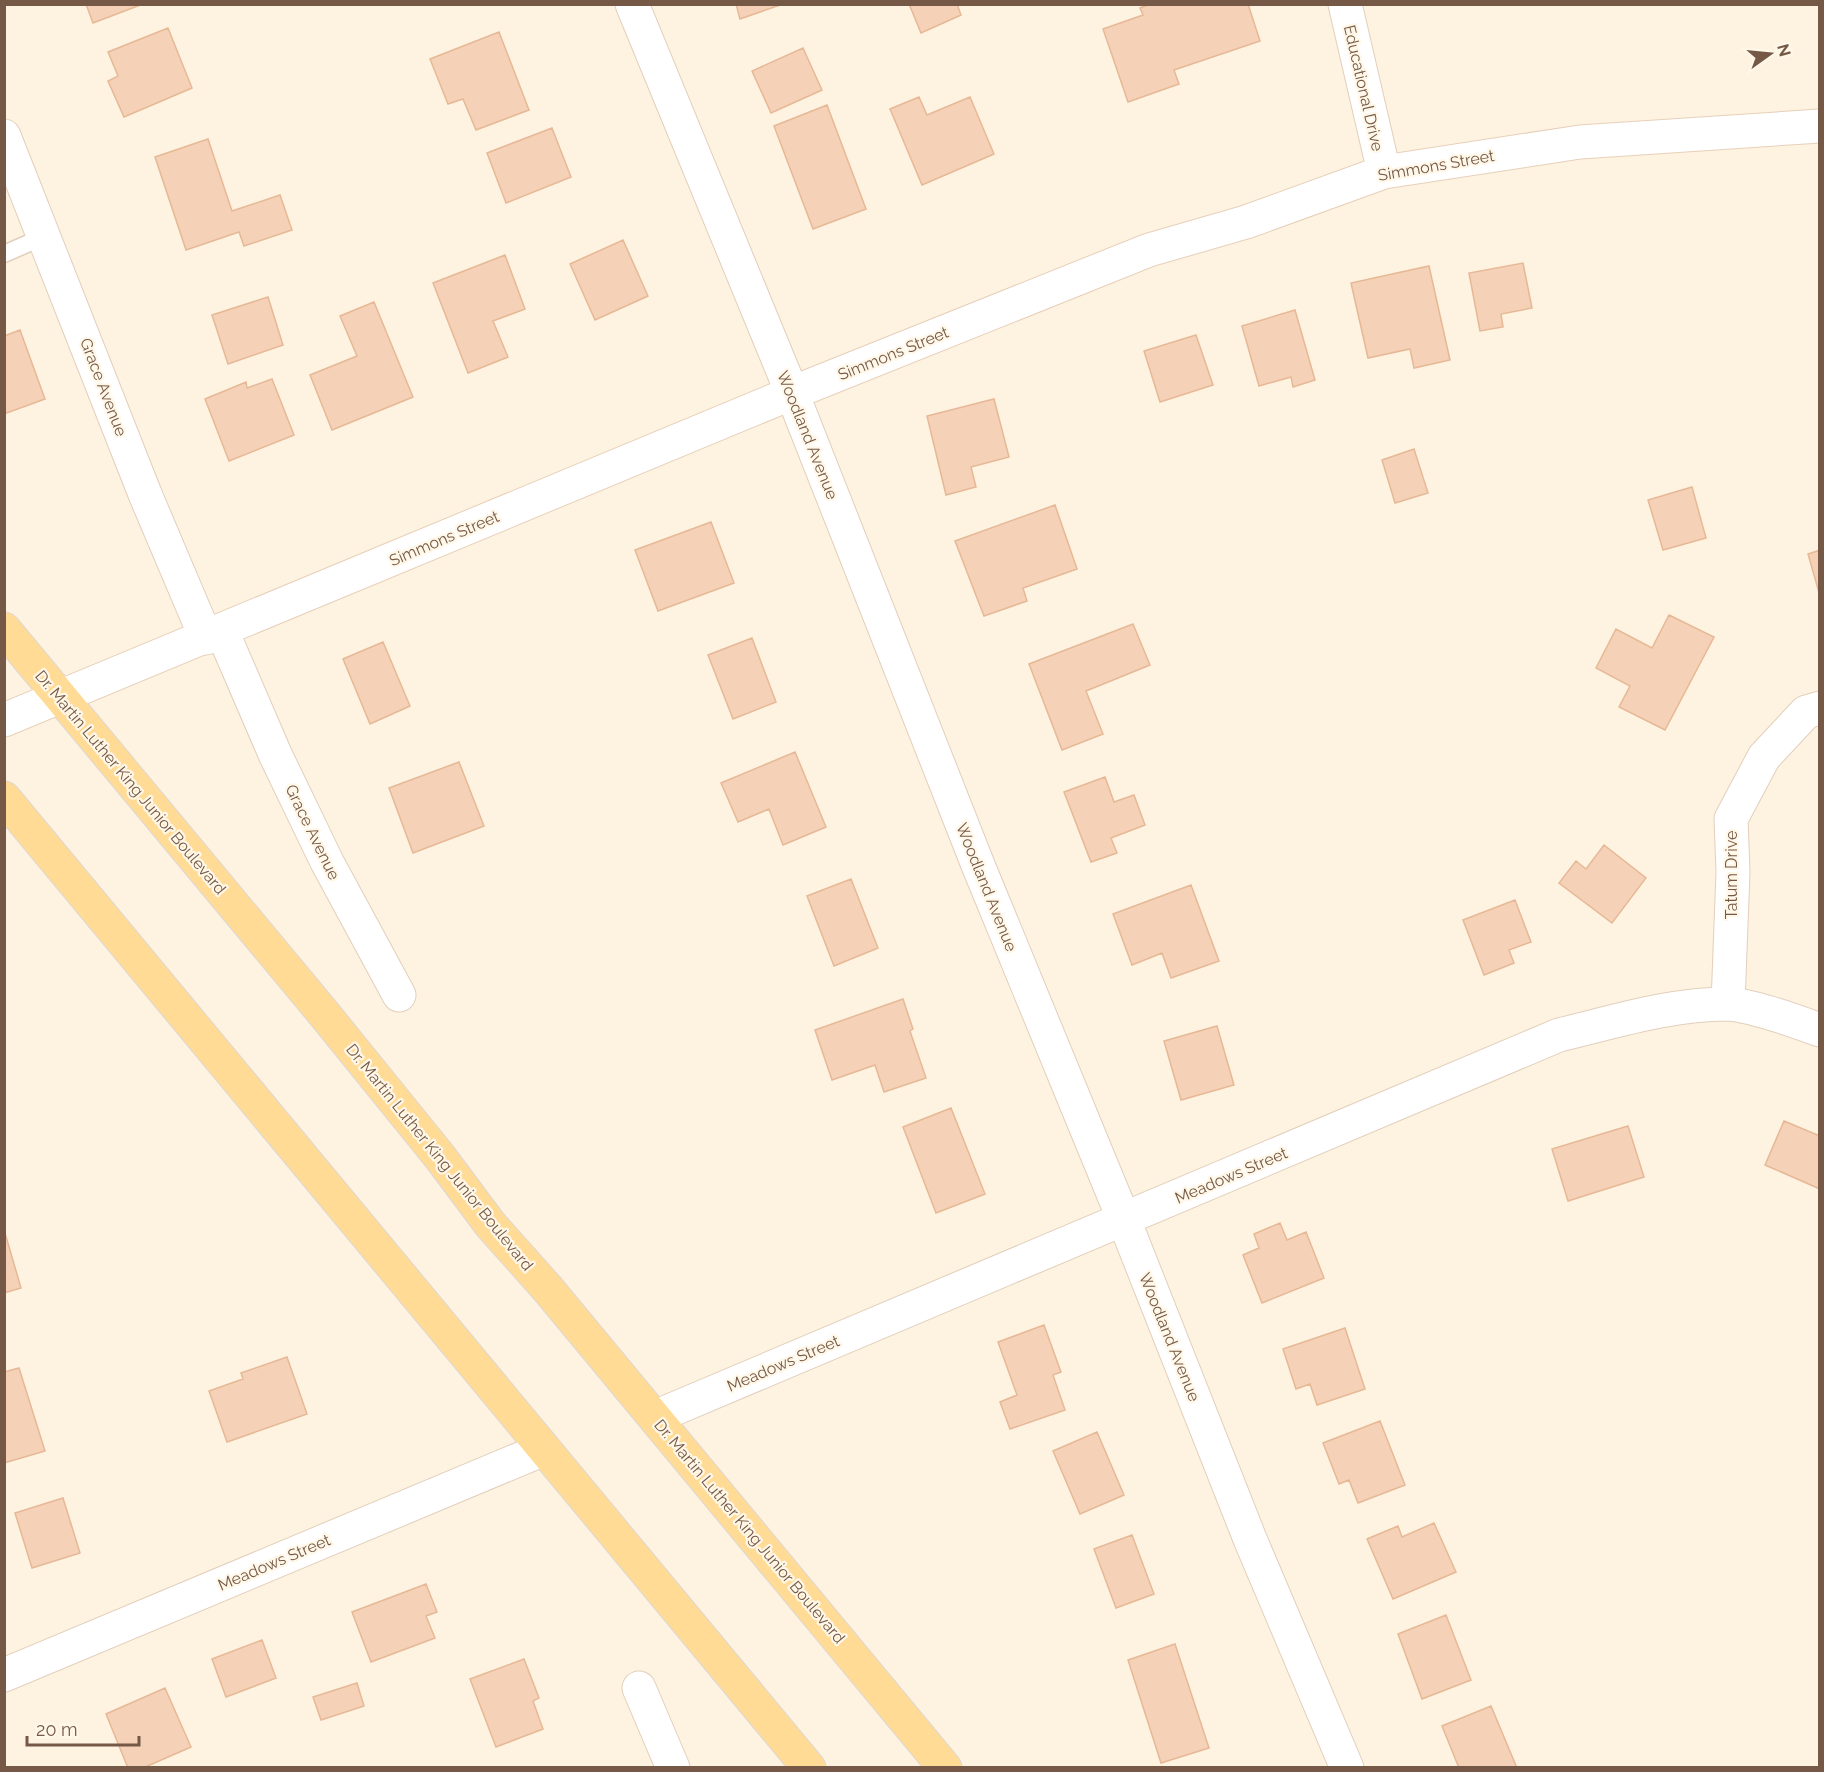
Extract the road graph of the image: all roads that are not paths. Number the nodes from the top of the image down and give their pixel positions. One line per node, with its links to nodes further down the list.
1 (632, 4): 8 (street, Woodland Avenue)
2 (1345, 4): 5 (street, Educational Drive)
3 (1820, 126): 5 (street, Simmons Street)
4 (4, 135): 6 (street, Grace Avenue)
5 (1384, 172): 8 (street, Simmons Street)
6 (45, 236): 7 (lane); 10 (street, Grace Avenue)
7 (4, 254)
8 (792, 393): 10 (street, Simmons Street); 18 (street, Woodland Avenue)
9 (4, 629): 11 (main road, Dr. Martin Luther King Junior Boulevard)
10 (214, 634): 11 (street, Simmons Street); 15 (street, Grace Avenue)
11 (61, 697): 13 (street, Simmons Street); 19 (main road, Dr. Martin Luther King Junior Boulevard)
12 (1820, 708): 16 (street, Tatum Drive)
13 (4, 720)
14 (4, 798): 20 (main road)
15 (399, 995)
16 (1728, 1004): 17 (street, Meadows Street); 18 (street, Meadows Street)
17 (1820, 1030)
18 (1124, 1220): 19 (street, Meadows Street); 26 (street, Woodland Avenue)
19 (655, 1417): 25 (main road, Dr. Martin Luther King Junior Boulevard)
20 (544, 1449): 21 (street, Meadows Street); 24 (main road)
21 (4, 1675)
22 (639, 1688): 23 (street)
23 (673, 1767)
24 (809, 1767)
25 (945, 1767)
26 (1347, 1767)

